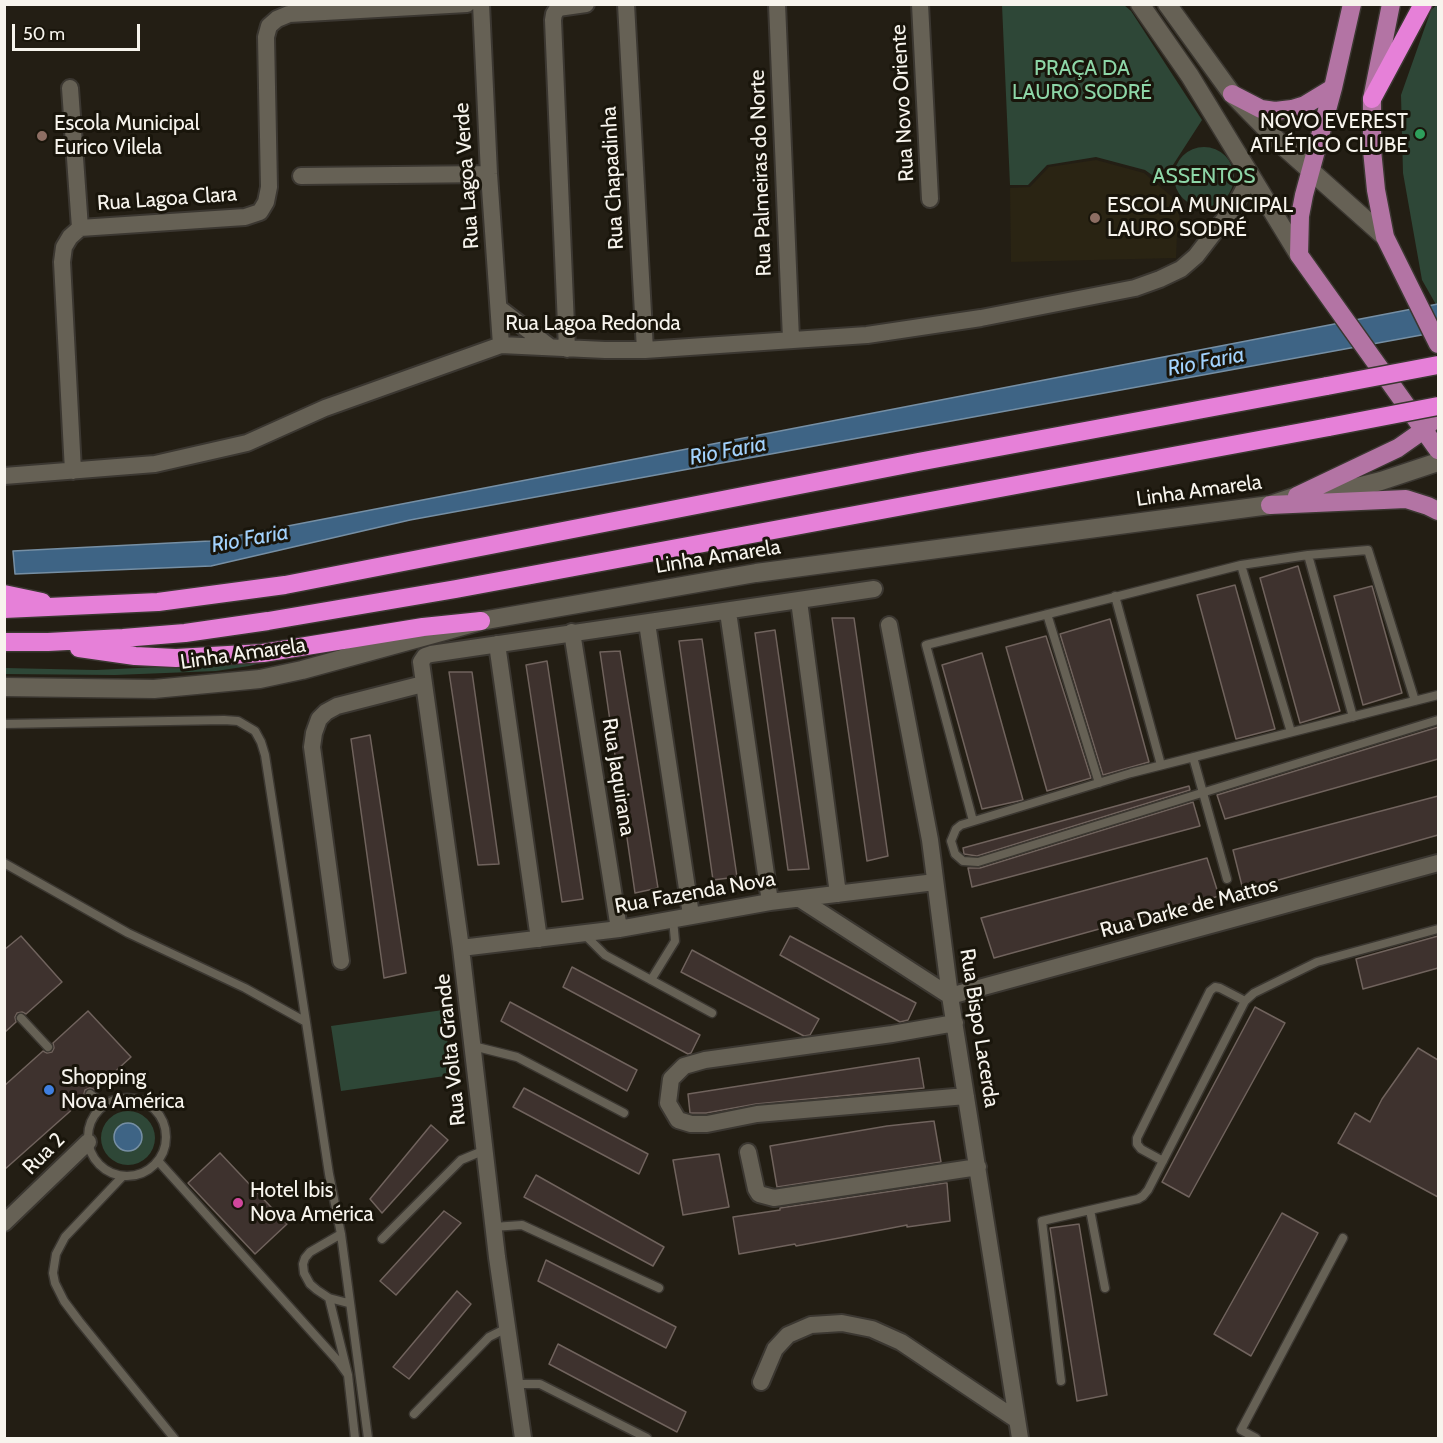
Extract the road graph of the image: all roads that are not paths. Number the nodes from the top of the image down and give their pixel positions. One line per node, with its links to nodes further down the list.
1 (467, 4): 12 (street, Rua Lagoa Clara)
2 (481, 4): 18 (street, Rua Lagoa Verde)
3 (586, 4): 31 (street)
4 (626, 4): 32 (street, Rua Chapadinha)
5 (777, 4): 28 (street, Rua Palmeiras do Norte)
6 (921, 4): 22 (street, Rua Novo Oriente)
7 (1140, 4): 19 (main road)
8 (1167, 4): 15 (main road)
9 (1352, 4): 14 (main road)
10 (1391, 4): 16 (main road)
11 (1423, 4): 16 (highway)
12 (357, 7): 24 (street, Rua Lagoa Clara)
13 (70, 88): 24 (street)
14 (1333, 88): 15 (main road); 17 (main road)
15 (1232, 94): 17 (main road)
16 (1372, 99): 25 (main road)
17 (1311, 170): 25 (main road); 26 (main road)
18 (489, 174): 20 (street); 27 (street, Rua Lagoa Verde)
19 (1251, 175): 21 (main road); 23 (street, Rua Lagoa Redonda)
20 (302, 176)
21 (1262, 194): 23 (street); 26 (main road)
22 (930, 199)
23 (1236, 204): 28 (street, Rua Lagoa Redonda)
24 (80, 228): 39 (street, Rua Lagoa Clara)
25 (1385, 237): 29 (main road)
26 (1299, 255): 36 (main road)
27 (499, 308): 30 (street, Rua Lagoa Verde); 31 (street)
28 (791, 339): 32 (street, Rua Lagoa Redonda)
29 (1438, 343)
30 (501, 345): 31 (street, Rua Lagoa Redonda); 39 (street, Rua Lagoa Redonda)
31 (559, 348): 32 (street, Rua Lagoa Redonda)
32 (645, 350)
33 (1438, 365): 50 (highway, bridge)
34 (1438, 406): 59 (highway, Linha Amarela, bridge)
35 (1438, 414): 36 (main road)
36 (1425, 429): 37 (main road); 41 (main road)
37 (1438, 450)
38 (1438, 462): 41 (main road, Linha Amarela)
39 (73, 471): 40 (street, Rua Lagoa Redonda)
40 (4, 476)
41 (1297, 496): 42 (main road, Linha Amarela)
42 (1270, 505): 43 (main road); 54 (main road, Linha Amarela)
43 (1438, 511)
44 (1308, 555): 45 (lane); 64 (lane); 65 (lane)
45 (1241, 565): 48 (lane); 68 (lane)
46 (874, 589): 49 (street)
47 (4, 594): 50 (highway)
48 (1115, 596): 53 (lane); 70 (lane)
49 (799, 601): 52 (street); 78 (street)
50 (64, 608): 51 (highway)
51 (4, 609)
52 (728, 612): 55 (street); 80 (street)
53 (1047, 614): 71 (lane); 73 (lane)
54 (481, 621): 59 (highway); 62 (main road, Linha Amarela)
55 (647, 623): 57 (street); 81 (street)
56 (889, 625): 77 (street, Rua Bispo Lacerda)
57 (572, 632): 60 (street); 83 (street, Rua Jaquirana)
58 (4, 642): 59 (highway, Linha Amarela)
59 (48, 642)
60 (496, 644): 61 (street, Rua Volta Grande); 86 (street)
61 (423, 684): 87 (street, Rua Volta Grande); 88 (street)
62 (4, 687)
63 (1438, 695): 64 (lane)
64 (1415, 701): 65 (lane)
65 (1353, 717): 68 (lane)
66 (1438, 720): 72 (lane)
67 (4, 724): 94 (lane)
68 (1291, 732): 69 (lane)
69 (1193, 758): 70 (lane); 72 (lane)
70 (1161, 765): 71 (lane)
71 (1099, 783): 73 (lane)
72 (1202, 793): 73 (lane); 76 (lane)
73 (973, 821)
74 (4, 863): 94 (lane)
75 (1438, 863): 90 (street, Rua Darke de Mattos)
76 (1227, 879)
77 (935, 882): 78 (street, Rua Fazenda Nova); 90 (street, Rua Bispo Lacerda)
78 (838, 894): 79 (street, Rua Fazenda Nova)
79 (800, 899): 80 (street, Rua Fazenda Nova); 90 (street)
80 (770, 902): 81 (street, Rua Fazenda Nova)
81 (691, 915): 82 (street, Rua Fazenda Nova)
82 (673, 919): 83 (street, Rua Fazenda Nova); 89 (lane)
83 (619, 929): 85 (street, Rua Fazenda Nova)
84 (1438, 929): 91 (lane)
85 (584, 933): 86 (street, Rua Fazenda Nova); 89 (lane)
86 (539, 939): 87 (street, Rua Fazenda Nova)
87 (462, 948): 96 (street, Rua Volta Grande)
88 (341, 961)
89 (651, 980): 92 (lane)
90 (951, 996): 95 (street, Rua Bispo Lacerda)
91 (1245, 1001): 105 (lane); 105 (lane)
92 (712, 1013)
93 (21, 1018): 97 (lane)
94 (306, 1022): 112 (lane)
95 (955, 1023): 99 (street, Rua Bispo Lacerda); 99 (street)
96 (473, 1046): 101 (lane); 103 (street, Rua Volta Grande)
97 (48, 1047)
98 (90, 1094): 100 (lane)
99 (966, 1096): 107 (street, Rua Bispo Lacerda)
100 (105, 1105): 102 (lane); 106 (lane)
101 (624, 1113)
102 (88, 1142): 108 (lane); 110 (street, Rua 2)
103 (484, 1150): 111 (street, Rua Volta Grande); 114 (lane)
104 (748, 1152): 107 (street)
105 (1163, 1161): 109 (lane)
106 (159, 1162): 108 (lane); 120 (lane)
107 (978, 1167): 125 (street, Rua Bispo Lacerda)
108 (122, 1177): 126 (lane)
109 (1090, 1210): 116 (lane); 121 (lane)
110 (4, 1223)
111 (493, 1227): 115 (lane); 119 (street, Rua Volta Grande)
112 (341, 1234): 117 (lane); 118 (lane)
113 (1343, 1238): 132 (lane)
114 (382, 1239)
115 (659, 1287)
116 (1105, 1288)
117 (329, 1298): 118 (lane); 120 (lane)
118 (348, 1303): 128 (lane)
119 (507, 1328): 123 (street, Rua Volta Grande); 124 (lane)
120 (348, 1375): 127 (lane)
121 (1061, 1381)
122 (761, 1382): 125 (street)
123 (514, 1384): 129 (street, Rua Volta Grande); 130 (lane)
124 (414, 1414)
125 (1017, 1420): 131 (street, Rua Bispo Lacerda)
126 (174, 1438)
127 (355, 1438)
128 (368, 1438)
129 (523, 1438)
130 (646, 1438)
131 (1020, 1438)
132 (1256, 1438)

